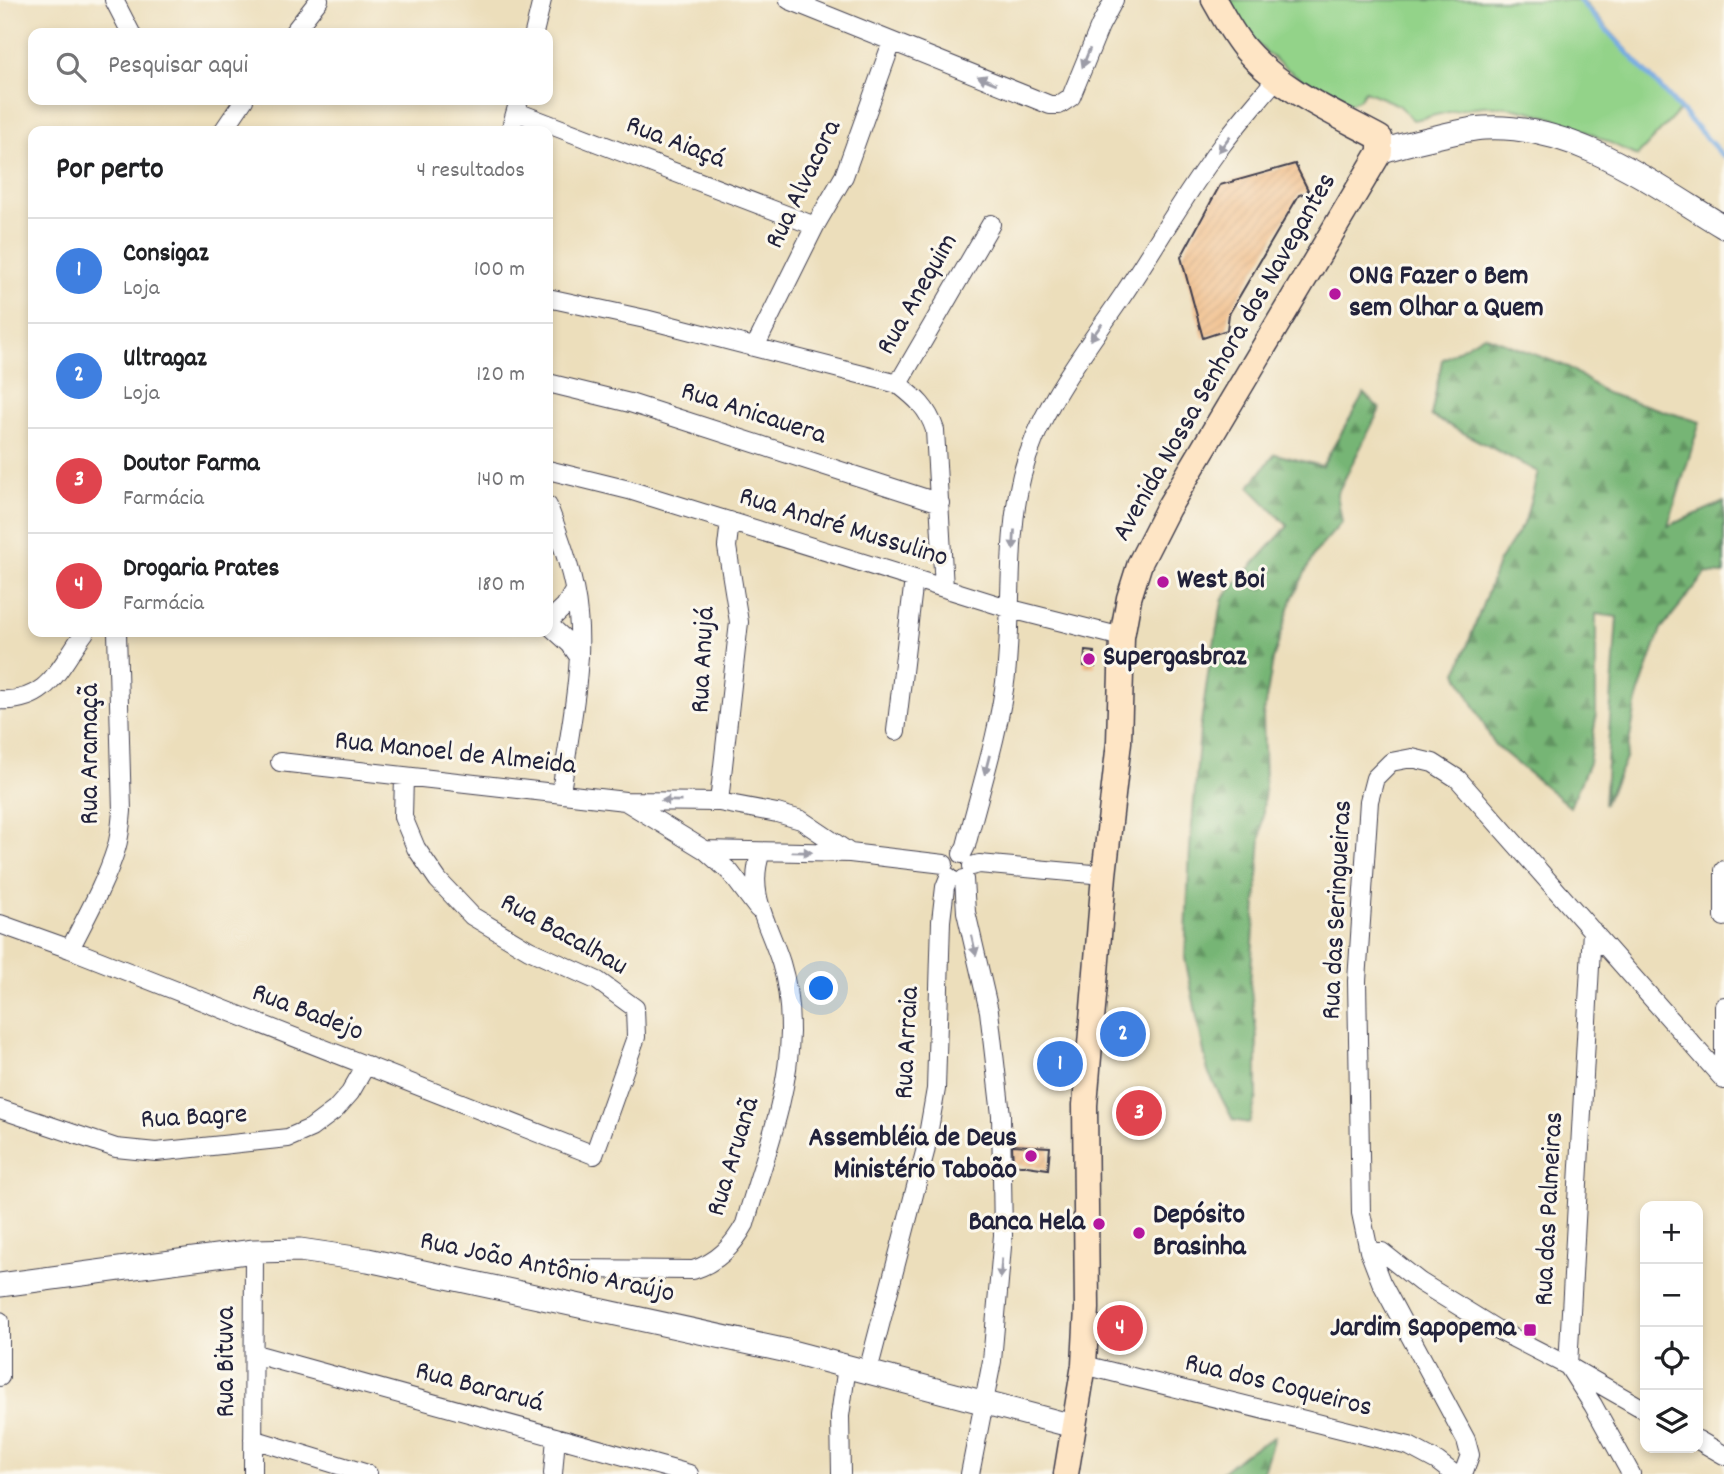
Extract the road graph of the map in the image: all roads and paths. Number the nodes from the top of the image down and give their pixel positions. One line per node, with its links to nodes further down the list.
1 (114, 0): 8 (street)
2 (319, 0): 9 (street)
3 (542, 0): 10 (street)
4 (789, 0): 11 (street)
5 (1114, 0): 11 (street, one-way to 11)
6 (1198, 0): 12 (main road)
7 (1214, 0): 12 (main road)
8 (128, 28)
9 (297, 28)
10 (535, 28)
11 (892, 42): 19 (street, Rua Alvacora)
12 (1271, 85): 17 (main road); 32 (street, Rua Arraia, one-way to 32)
13 (241, 105): 15 (street)
14 (518, 106): 16 (street); 19 (street, Rua Aiaçá)
15 (226, 126)
16 (512, 126)
17 (1384, 146): 20 (street); 37 (main road, Avenida Nossa Senhora dos Navegantes)
18 (991, 224): 24 (street, Rua Anequim)
19 (815, 226): 22 (street, Rua Alvacora)
20 (1724, 228)
21 (553, 299): 22 (street)
22 (755, 347): 24 (street)
23 (553, 384): 26 (street, Rua Anicauera)
24 (898, 384): 26 (street, Rua Anequim)
25 (553, 471): 28 (street, Rua André Mussulino)
26 (940, 503): 30 (street, Rua Anequim)
27 (553, 519): 31 (street)
28 (730, 521): 29 (street, Rua André Mussulino); 45 (street, Rua Anujá)
29 (914, 579): 30 (street, Rua André Mussulino); 40 (street)
30 (944, 588): 32 (street, Rua André Mussulino)
31 (574, 591): 33 (street); 38 (street)
32 (1011, 609): 37 (street, Rua André Mussulino); 49 (street, Rua Arraia, one-way to 49)
33 (553, 618)
34 (553, 628): 38 (street)
35 (82, 637): 39 (street)
36 (117, 637): 56 (street, Rua Aramaçã)
37 (1122, 637): 51 (main road, Avenida Nossa Senhora dos Navegantes)
38 (579, 657): 43 (street)
39 (0, 700)
40 (896, 731)
41 (279, 762): 42 (street, Rua Manoel de Almeida)
42 (404, 776): 43 (street, Rua Manoel de Almeida); 61 (street, Rua Bacalhau)
43 (561, 793): 44 (street, Rua Manoel de Almeida)
44 (625, 801): 45 (street, Rua Manoel de Almeida, one-way to 44); 46 (street, Rua Manoel de Almeida)
45 (719, 802): 48 (street, Rua Manoel de Almeida)
46 (705, 850): 47 (street, Rua Manoel de Almeida); 52 (street, Rua Aruanã)
47 (761, 852): 48 (street, Rua Manoel de Almeida, one-way to 48); 52 (street, Rua Aruanã)
48 (850, 853): 49 (street, Rua Manoel de Almeida)
49 (958, 868): 51 (street, Rua Manoel de Almeida); 72 (street, Rua Arraia); 74 (street, one-way to 74)
50 (1724, 870): 53 (street)
51 (1104, 875): 70 (main road, Avenida Nossa Senhora dos Navegantes)
52 (762, 914): 64 (street, Rua Aruanã)
53 (1724, 917)
54 (0, 924): 56 (street, Rua Badejo)
55 (1592, 930): 59 (street, Rua das Seringueiras); 63 (street, Rua das Seringueiras); 71 (street, Rua das Palmeiras)
56 (70, 950): 58 (street, Rua Badejo)
57 (1724, 1006): 59 (street)
58 (366, 1065): 60 (street, Rua Bagre); 61 (street, Rua Badejo)
59 (1724, 1080)
60 (0, 1109)
61 (594, 1155)
62 (254, 1251): 66 (street, Rua João Antônio Araújo); 69 (street, Rua Bituva); 72 (street, Rua João Antônio Araújo)
63 (1369, 1251): 65 (street); 67 (street, Rua das Seringueiras)
64 (568, 1269)
65 (1420, 1282): 67 (street); 71 (street)
66 (0, 1285)
67 (1394, 1308): 89 (street, Rua das Seringueiras)
68 (0, 1321): 73 (street)
69 (255, 1354): 77 (street, Rua Bararuá); 78 (street, Rua Bituva)
70 (1084, 1365): 76 (main road, Avenida Nossa Senhora dos Navegantes); 88 (street, Rua dos Coqueiros)
71 (1569, 1366): 75 (street); 90 (street)
72 (857, 1369): 74 (street, Rua João Antônio Araújo); 85 (street, Rua Arraia)
73 (0, 1377)
74 (984, 1402): 76 (street, Rua João Antônio Araújo); 86 (street)
75 (1640, 1407)
76 (1073, 1426): 87 (main road, Avenida Nossa Senhora dos Navegantes)
77 (556, 1437): 83 (street); 84 (street, Rua Bararuá)
78 (253, 1439): 81 (street, Rua Bituva); 82 (street)
79 (1703, 1443): 80 (street)
80 (1724, 1455)
81 (253, 1474)
82 (368, 1474)
83 (553, 1474)
84 (689, 1474)
85 (841, 1474)
86 (970, 1474)
87 (1066, 1474)
88 (1454, 1474)
89 (1463, 1474)
90 (1631, 1474)

